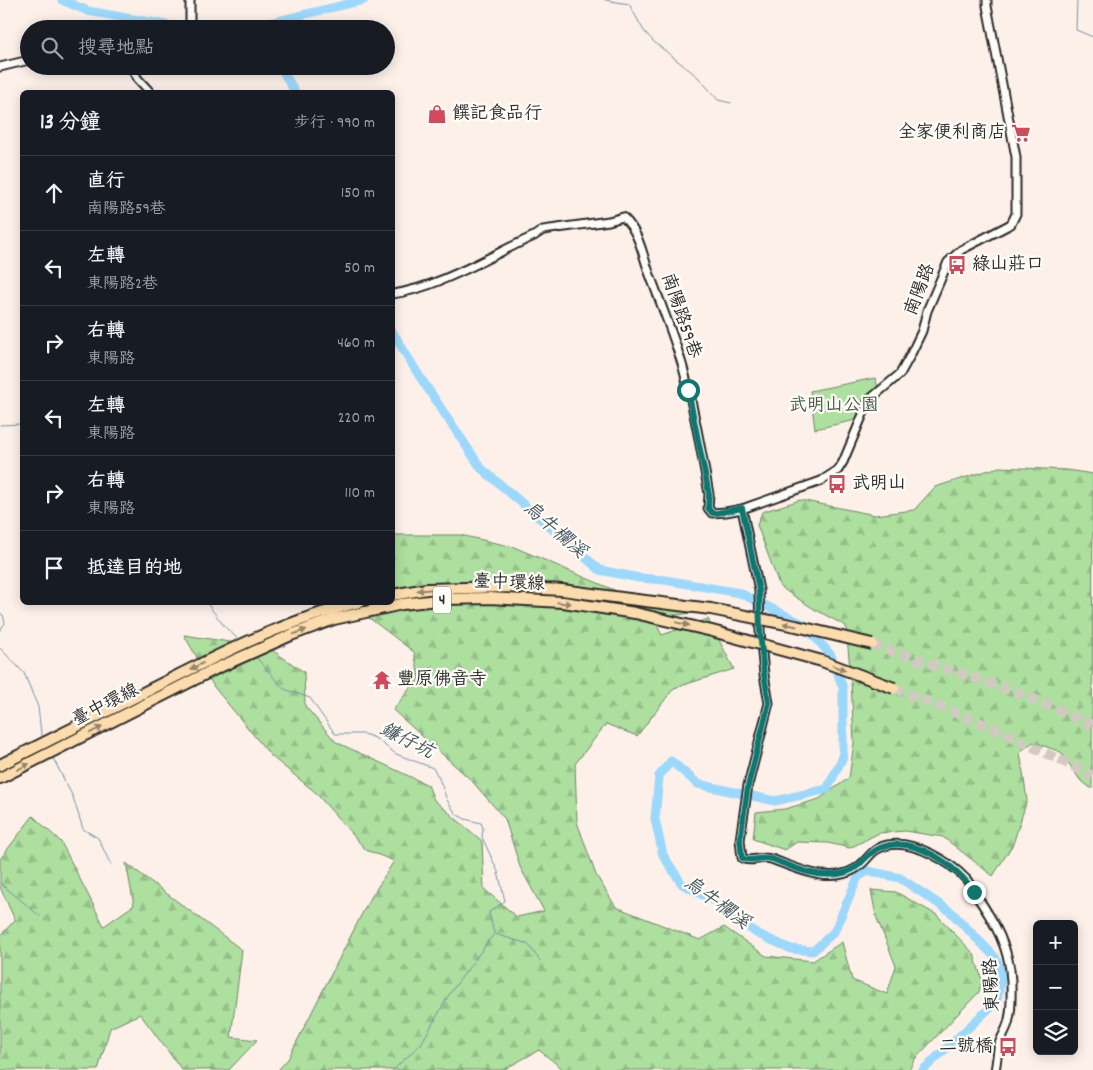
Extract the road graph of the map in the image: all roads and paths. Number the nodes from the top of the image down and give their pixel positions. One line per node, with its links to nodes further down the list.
1 (987, 0): 9 (street, 南陽路)
2 (190, 1): 3 (street)
3 (190, 20)
4 (20, 62): 5 (street)
5 (0, 67)
6 (136, 75): 7 (street)
7 (148, 90)
8 (395, 294): 10 (street, 南陽路59巷)
9 (742, 508): 10 (street, 南陽路); 17 (street, 東陽路)
10 (717, 513)
11 (395, 594): 13 (highway, 臺中環線 / 4, one-way to 11, bridge)
12 (348, 605): 15 (highway, 臺中環線, one-way to 15)
13 (872, 644)
14 (894, 688): 16 (highway, 臺中環線 / 4, one-way to 14, bridge)
15 (0, 765)
16 (0, 778)
17 (996, 1070)

